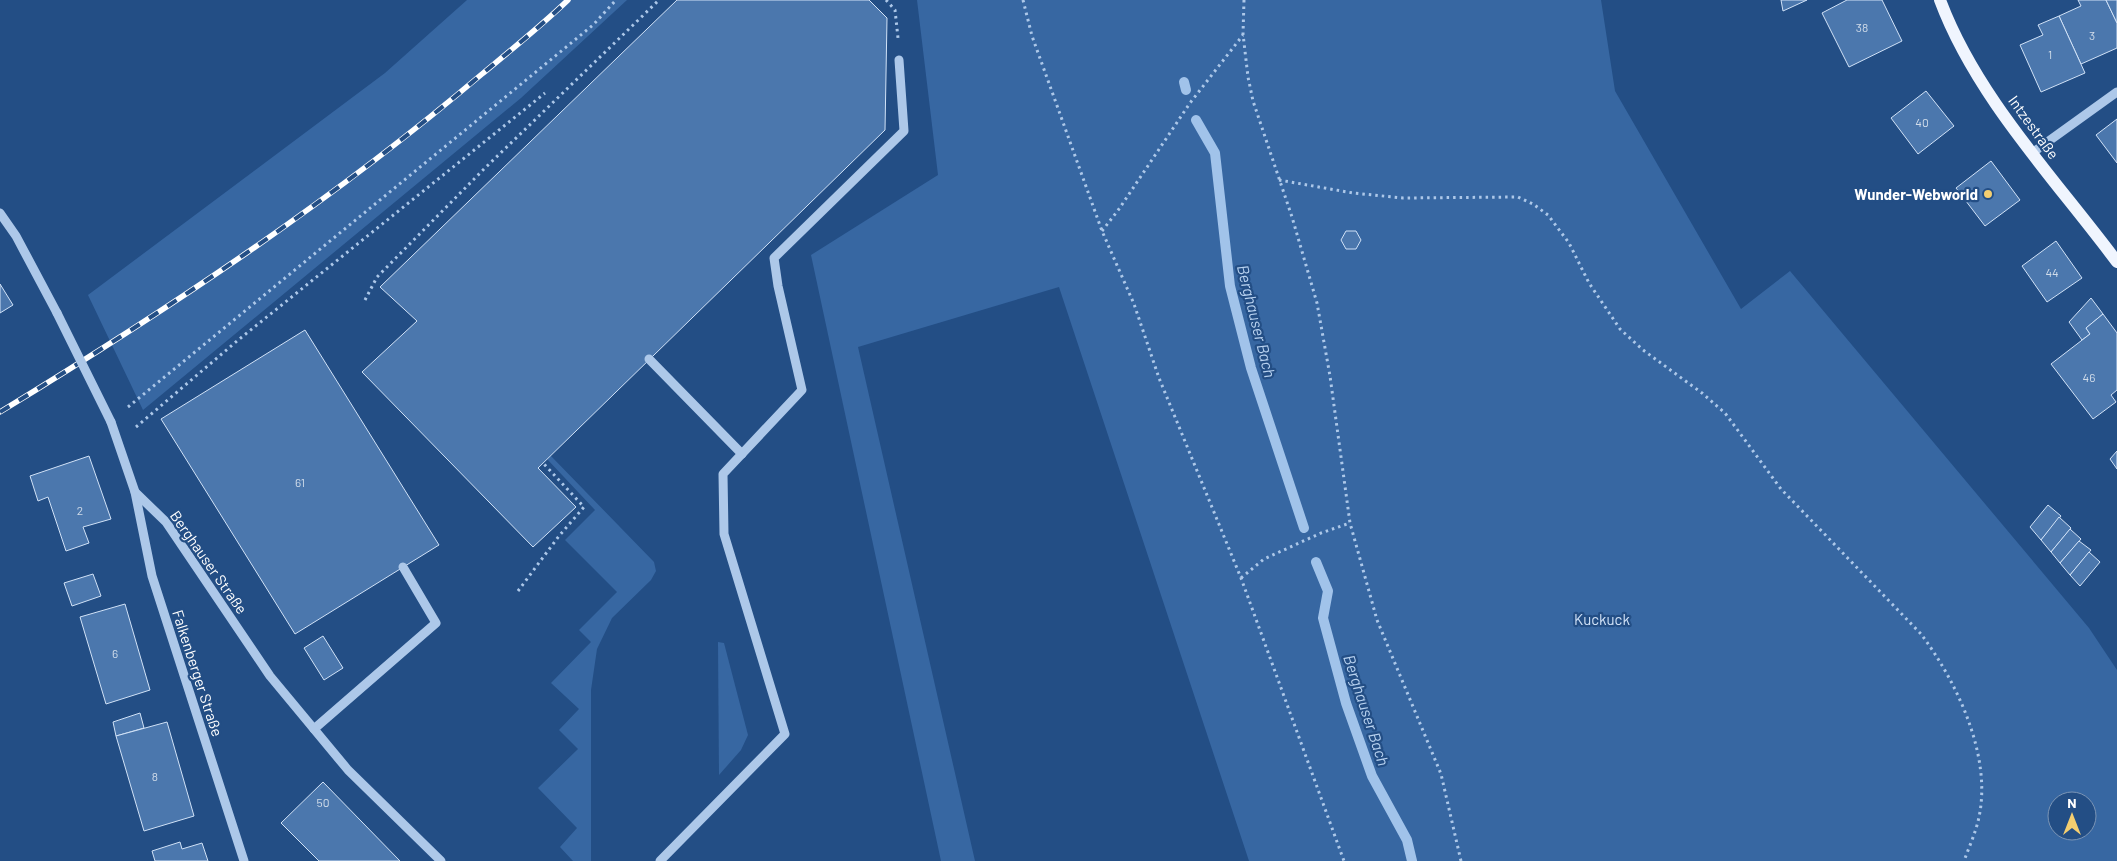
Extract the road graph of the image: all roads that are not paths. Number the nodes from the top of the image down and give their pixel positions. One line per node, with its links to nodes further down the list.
1 (1940, 0): 4 (main road, Intzestraße)
2 (900, 60): 8 (street)
3 (2117, 92): 4 (street)
4 (2032, 153): 6 (main road, Intzestraße)
5 (0, 213): 9 (street, Berghauser Straße, bridge)
6 (2117, 262)
7 (649, 359): 8 (street)
8 (742, 454): 14 (street)
9 (134, 492): 11 (street, Berghauser Straße); 12 (street, Falkenberger Straße)
10 (403, 567): 11 (street)
11 (314, 728): 13 (street, Berghauser Straße)
12 (244, 861)
13 (441, 861)
14 (660, 861)

